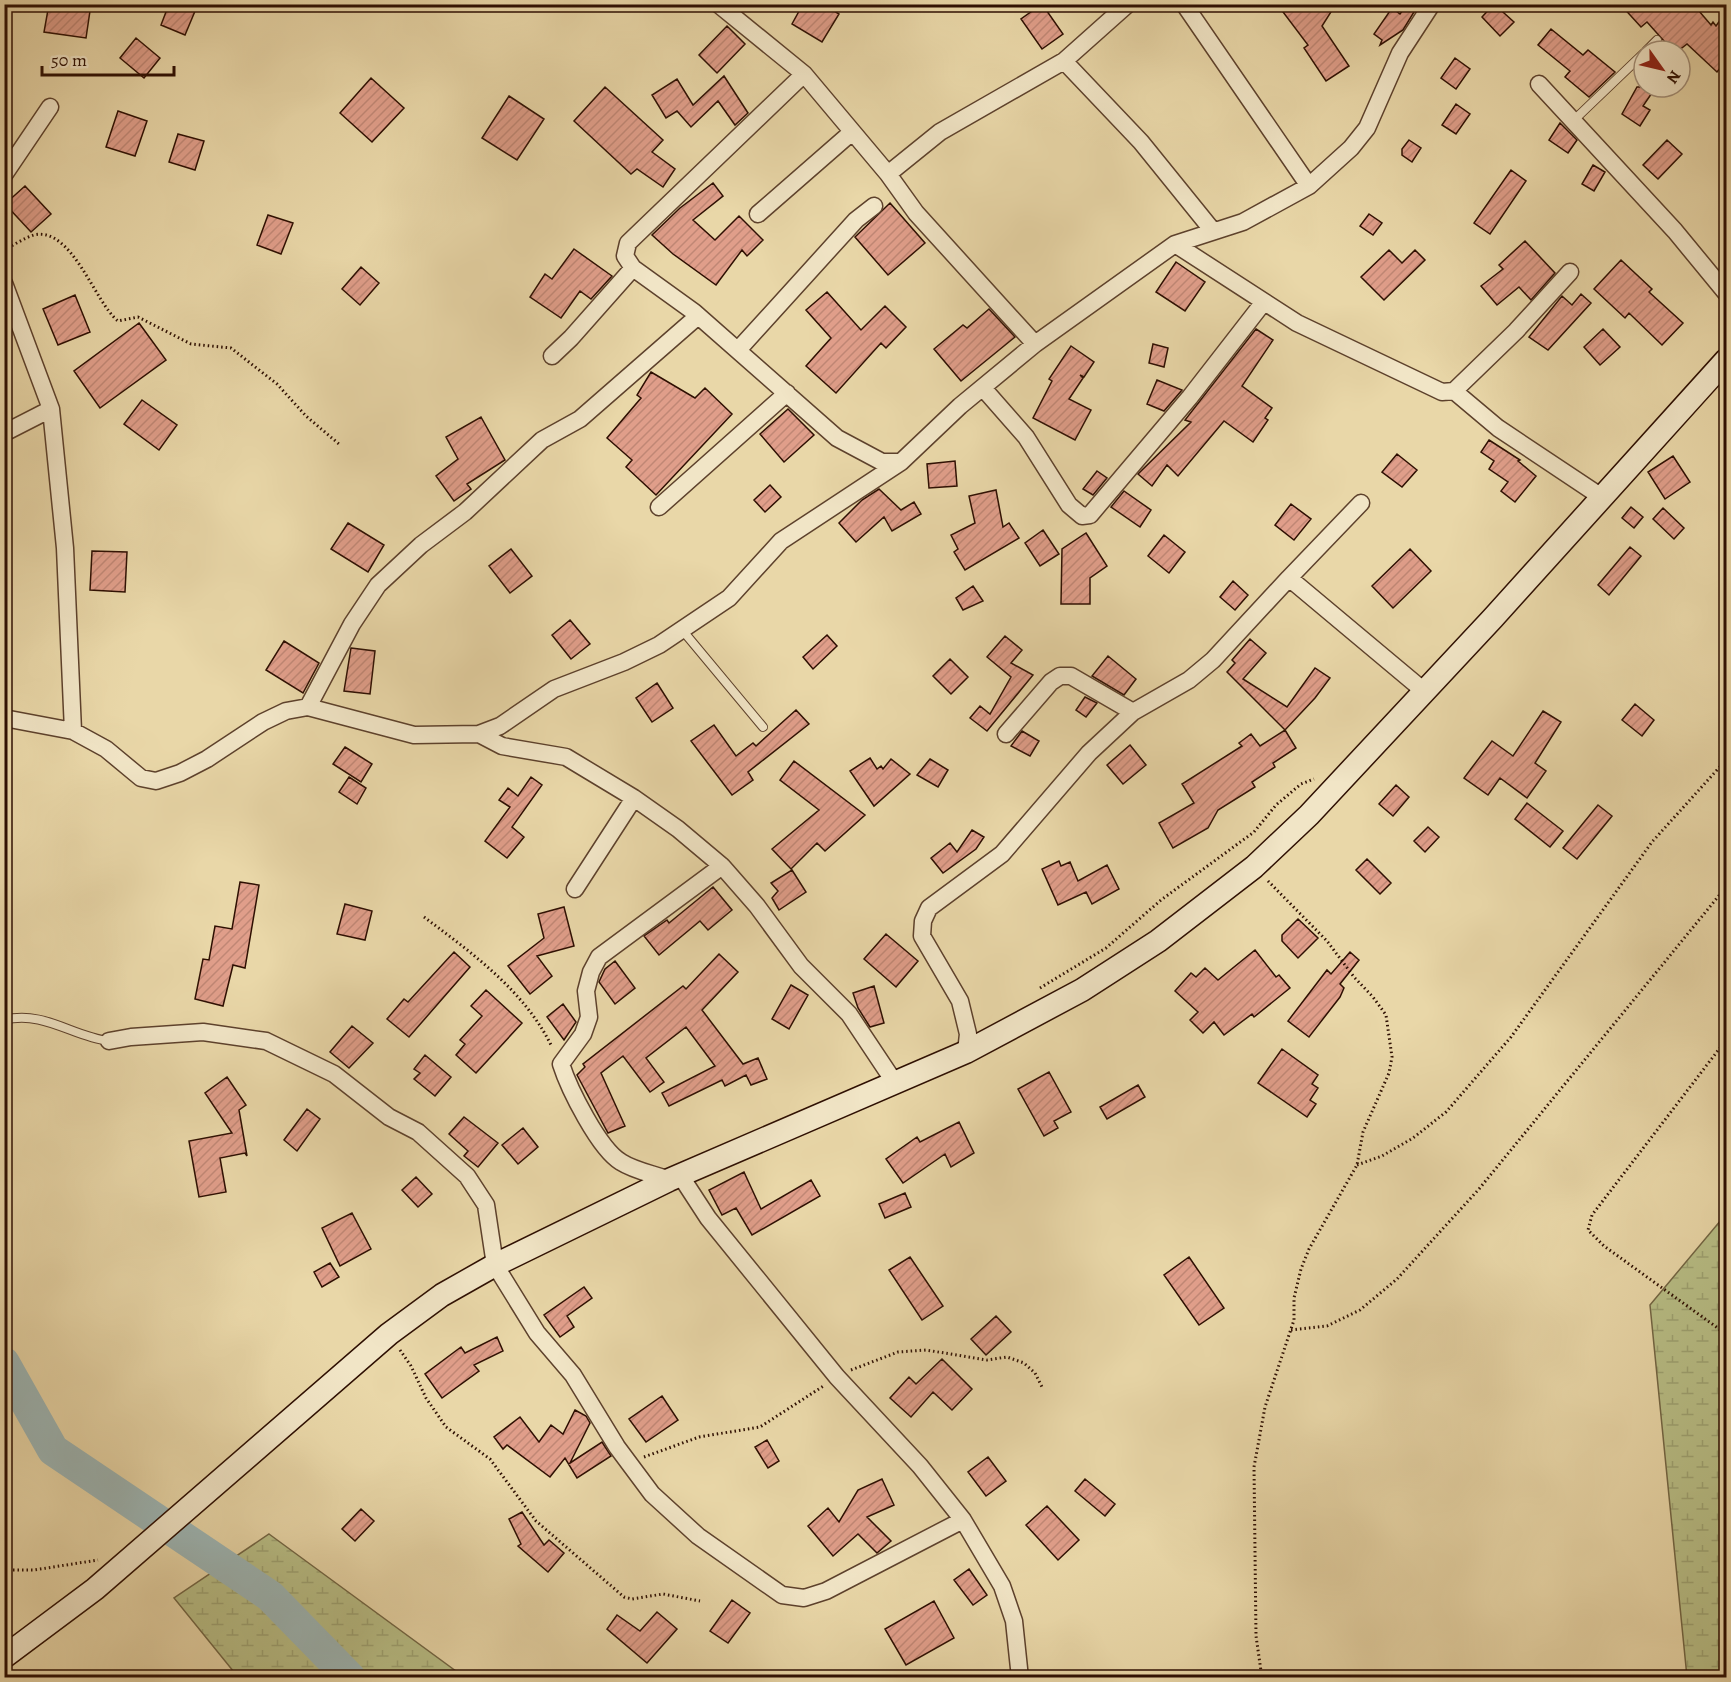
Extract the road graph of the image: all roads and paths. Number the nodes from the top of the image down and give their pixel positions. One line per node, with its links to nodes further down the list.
1 (718, 4): 7 (street)
2 (1128, 4): 5 (street)
3 (1184, 4): 14 (street)
4 (1432, 4): 14 (street)
5 (1064, 61): 12 (street); 17 (street)
6 (1632, 64): 10 (lane)
7 (804, 74): 11 (street); 20 (street)
8 (1539, 84): 10 (street)
9 (50, 107): 13 (street)
10 (1573, 121): 23 (street)
11 (852, 132): 12 (street); 16 (street)
12 (888, 174): 26 (street)
13 (4, 175)
14 (1309, 186): 17 (street)
15 (874, 206): 27 (street)
16 (758, 214)
17 (1214, 231): 18 (street)
18 (1175, 244): 24 (street); 26 (street)
19 (4, 250): 35 (path)
20 (633, 268): 25 (street); 28 (street)
21 (1570, 272): 31 (street)
22 (4, 283): 33 (street)
23 (1726, 293)
24 (1263, 303): 30 (street); 31 (street)
25 (698, 315): 27 (street); 43 (street)
26 (1035, 344): 30 (street)
27 (738, 350): 32 (street)
28 (552, 356)
29 (1726, 360): 37 (main road)
30 (983, 388): 36 (street)
31 (1454, 391): 37 (street)
32 (787, 393): 36 (street); 39 (street)
33 (51, 409): 34 (street); 47 (street)
34 (4, 433)
35 (339, 444)
36 (901, 462): 41 (street)
37 (1603, 498): 42 (main road)
38 (1360, 503): 40 (street)
39 (659, 507)
40 (1289, 578): 42 (street); 44 (street)
41 (683, 631): 46 (lane); 48 (street)
42 (1424, 691): 54 (main road)
43 (308, 707): 47 (street); 48 (street)
44 (1133, 712): 49 (street); 62 (street)
45 (4, 718): 47 (street)
46 (763, 727)
47 (73, 731)
48 (479, 734): 52 (street)
49 (1006, 734)
50 (1726, 760): 65 (path)
51 (1317, 778): 58 (path)
52 (634, 798): 53 (street); 56 (street)
53 (722, 866): 63 (street); 64 (street)
54 (1254, 867): 62 (main road); 65 (path)
55 (1726, 887): 68 (path)
56 (574, 889)
57 (423, 916): 63 (path)
58 (1038, 989)
59 (4, 1020): 61 (lane)
60 (1726, 1040): 70 (path)
61 (110, 1041): 67 (street)
62 (966, 1052): 64 (main road)
63 (561, 1064): 66 (street)
64 (895, 1083): 66 (main road)
65 (1357, 1165): 68 (path)
66 (674, 1177): 67 (main road); 71 (street)
67 (495, 1265): 69 (main road); 73 (street)
68 (1291, 1330): 80 (path)
69 (389, 1334): 77 (path); 78 (main road)
70 (1726, 1334)
71 (837, 1377): 72 (path); 73 (path); 74 (street)
72 (1043, 1389)
73 (628, 1463): 74 (street)
74 (963, 1520): 79 (street)
75 (100, 1560): 76 (path)
76 (4, 1570)
77 (700, 1601)
78 (4, 1657)
79 (1020, 1677)
80 (1262, 1677)

